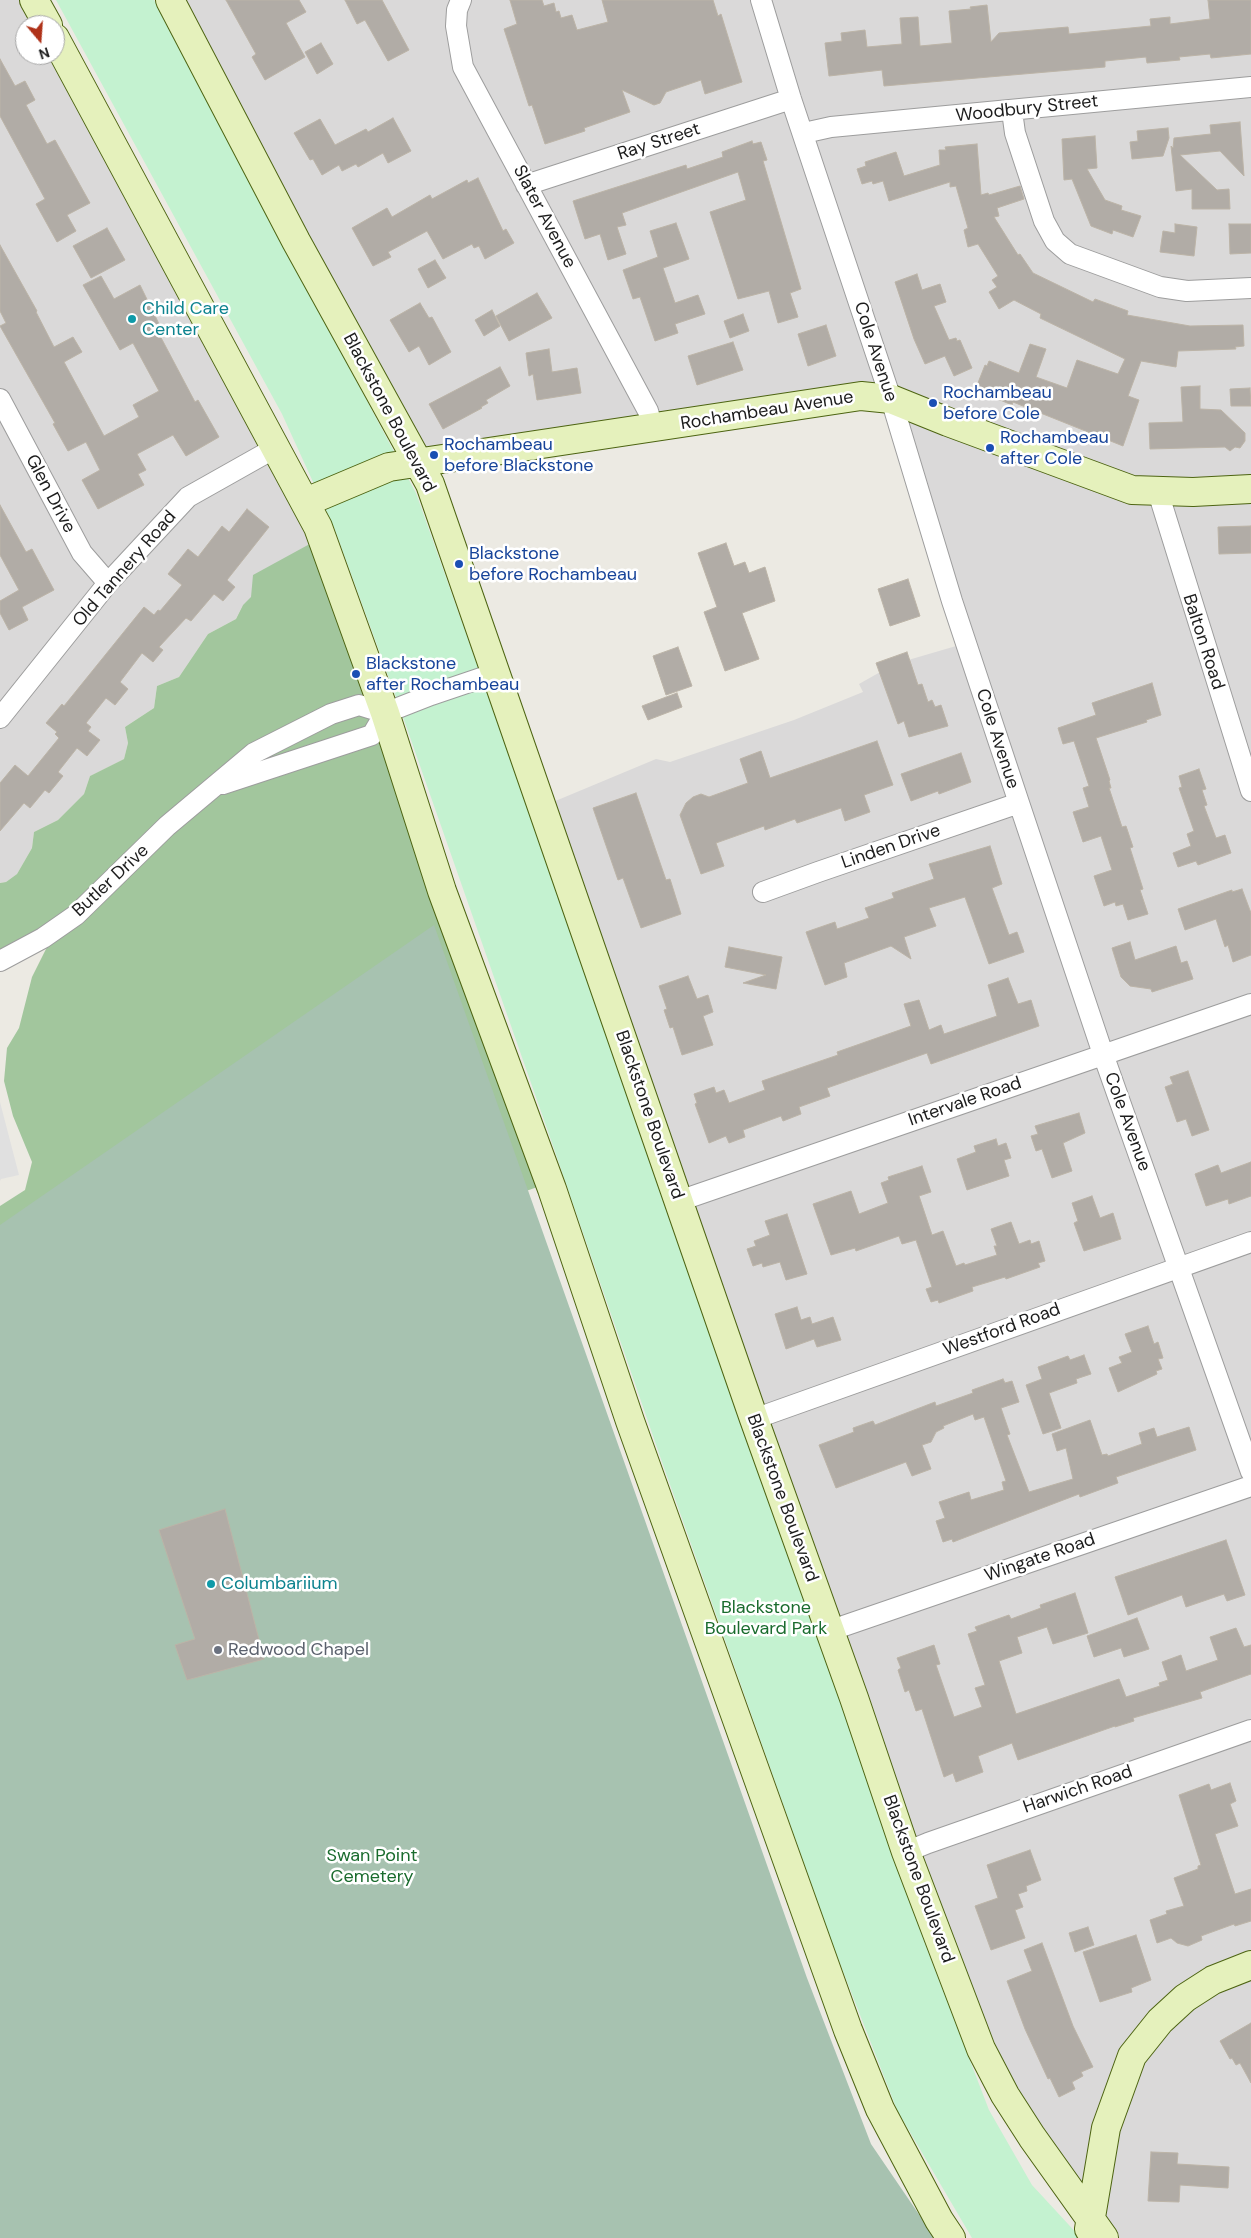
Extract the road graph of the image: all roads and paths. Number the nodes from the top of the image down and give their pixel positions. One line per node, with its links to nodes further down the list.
1 (34, 0): 5 (main road)
2 (170, 0): 17 (main road, Blackstone Boulevard)
3 (460, 0): 11 (street, Slater Avenue)
4 (761, 0): 8 (street, Cole Avenue)
5 (42, 15)
6 (65, 57): 16 (main road)
7 (1251, 87): 9 (street, Woodbury Street)
8 (791, 99): 10 (street, Cole Avenue); 11 (street, Ray Street)
9 (1012, 111): 10 (street, Woodbury Street); 12 (street)
10 (804, 133): 14 (street, Cole Avenue)
11 (526, 185): 15 (street, Slater Avenue)
12 (1251, 288)
13 (0, 399): 21 (street, Glen Drive)
14 (891, 399): 15 (main road, Rochambeau Avenue); 19 (main road, Rochambeau Avenue); 27 (street, Cole Avenue)
15 (653, 428): 17 (main road, Rochambeau Avenue)
16 (275, 448): 20 (main road); 21 (street, Old Tannery Road)
17 (418, 462): 20 (main road, Rochambeau Avenue); 22 (main road, Blackstone Boulevard)
18 (1251, 489): 19 (main road, Rochambeau Avenue)
19 (1158, 492): 26 (street, Balton Road)
20 (306, 502): 23 (main road)
21 (108, 583): 24 (street, Old Tannery Road)
22 (496, 673): 23 (street); 32 (main road, Blackstone Boulevard)
23 (385, 713): 25 (street, Butler Drive); 25 (street, Butler Drive); 43 (main road)
24 (0, 718)
25 (212, 788): 29 (street, Butler Drive)
26 (1251, 791)
27 (1019, 803): 28 (street, Linden Drive); 31 (street, Cole Avenue)
28 (764, 892)
29 (0, 961)
30 (1251, 1004): 31 (street, Intervale Road)
31 (1103, 1054): 32 (street, Intervale Road); 34 (street, Cole Avenue)
32 (679, 1201): 35 (main road, Blackstone Boulevard)
33 (1251, 1242): 34 (street, Westford Road)
34 (1179, 1268): 35 (street, Westford Road); 36 (street, Cole Avenue)
35 (754, 1419): 38 (main road, Blackstone Boulevard)
36 (1251, 1472)
37 (1251, 1486): 38 (street, Wingate Road)
38 (829, 1631): 40 (main road, Blackstone Boulevard)
39 (1251, 1730): 40 (street, Harwich Road)
40 (906, 1852): 42 (main road, Blackstone Boulevard)
41 (1251, 1965): 42 (main road)
42 (1094, 2232)
43 (951, 2238)

